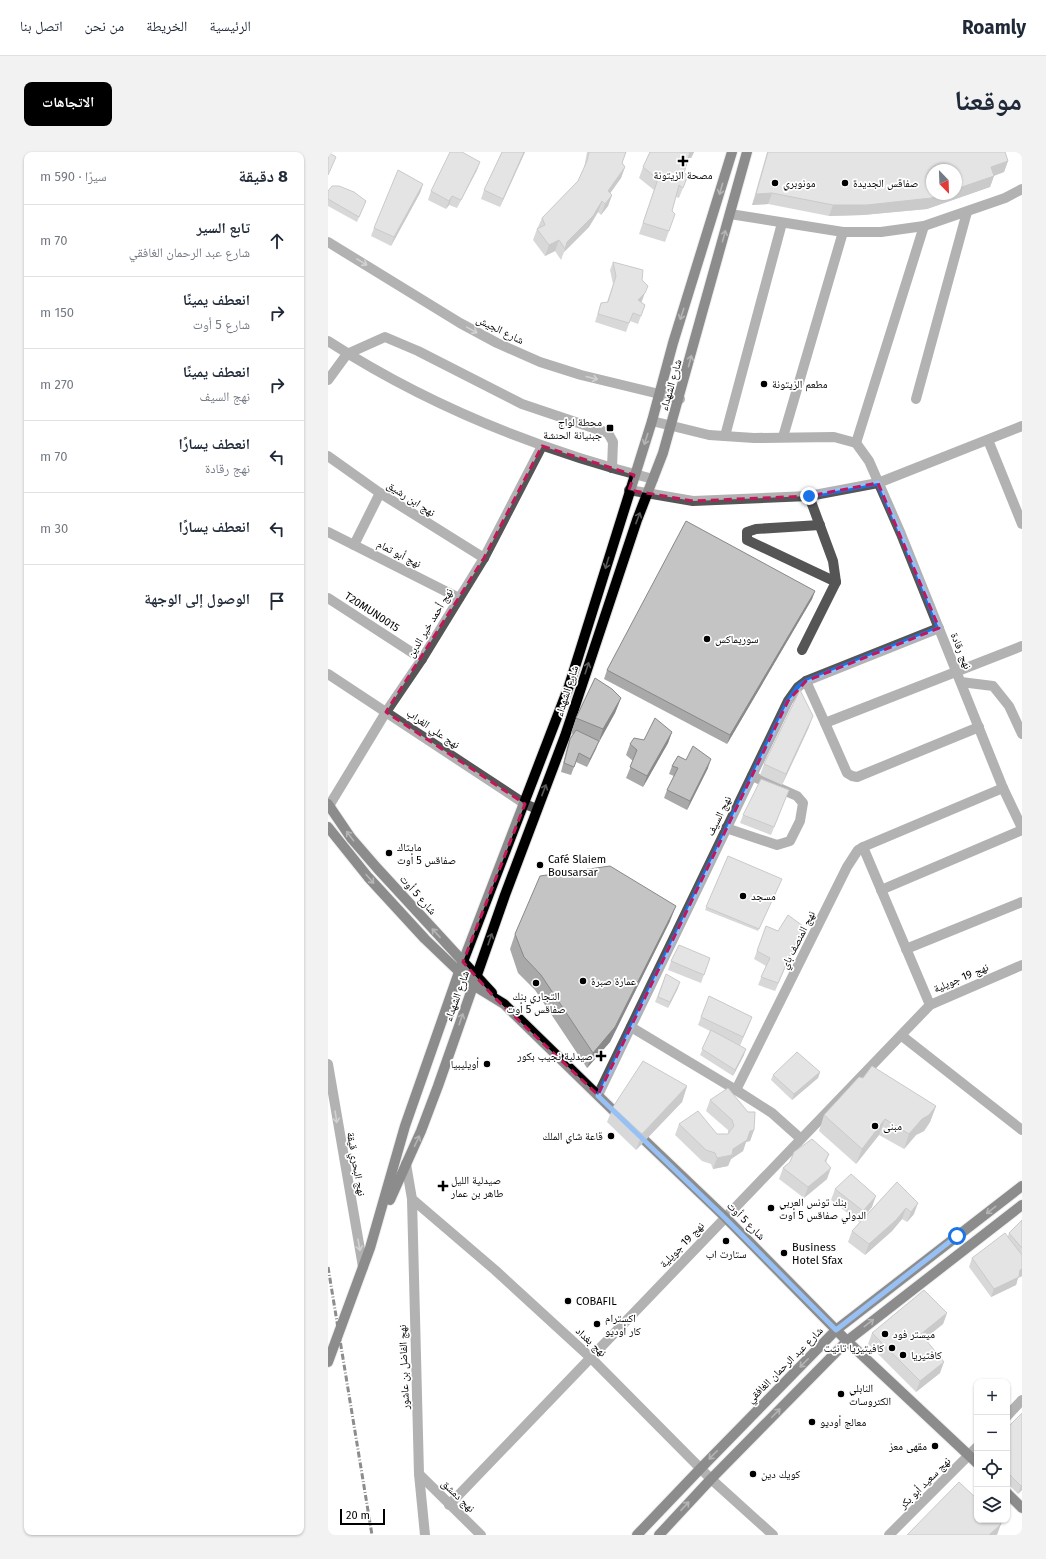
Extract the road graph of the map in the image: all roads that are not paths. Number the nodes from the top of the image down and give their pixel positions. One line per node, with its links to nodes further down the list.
1 (732, 152): 13 (main road, شارع الشهداء, one-way to 13)
2 (747, 152): 5 (main road, شارع الشهداء)
3 (1022, 189): 4 (street)
4 (967, 212): 7 (street); 15 (street)
5 (730, 214): 6 (street); 14 (main road, شارع الشهداء, one-way to 5)
6 (782, 223): 8 (street); 19 (street)
7 (924, 226): 8 (street); 22 (street)
8 (842, 232): 20 (street)
9 (328, 242): 13 (street, شارع الجيش, one-way to 13)
10 (328, 341): 11 (street)
11 (347, 354): 12 (street); 23 (street); 25 (street)
12 (328, 380)
13 (659, 394): 14 (street, شارع الجيش); 16 (main road, شارع الشهداء)
14 (680, 399): 17 (main road, شارع الشهداء)
15 (916, 399)
16 (652, 421): 17 (street); 26 (main road, شارع الشهداء, one-way to 26)
17 (672, 426): 19 (street); 27 (main road, شارع الشهداء)
18 (1022, 426): 21 (street)
19 (726, 436): 20 (street)
20 (783, 437): 22 (street)
21 (988, 440): 28 (street); 33 (street)
22 (856, 443): 28 (street, نهج رقادة)
23 (542, 446): 25 (street); 37 (street, نهج أحمد خير الدين)
24 (328, 456): 30 (street, نهج ابن رشيق)
25 (612, 468): 26 (street)
26 (634, 475): 27 (street); 29 (main road, شارع الشهداء)
27 (653, 479): 31 (main road, شارع الشهداء)
28 (878, 483): 32 (street); 41 (street, نهج رقادة)
29 (629, 490): 31 (street); 55 (main road, شارع الشهداء, one-way to 55)
30 (380, 494): 36 (street); 37 (street, نهج ابن رشيق)
31 (648, 495): 32 (street); 57 (main road, شارع الشهداء, one-way to 31)
32 (809, 496): 34 (street)
33 (1022, 524)
34 (820, 525): 38 (street); 38 (street)
35 (328, 532): 36 (street, نهج أبو تمام)
36 (354, 545): 40 (street, نهج أبو تمام)
37 (484, 558): 40 (street, نهج أحمد خير الدين)
38 (836, 582): 43 (street)
39 (328, 598): 44 (street, T20MUN0015)
40 (459, 598): 44 (street, نهج أحمد خير الدين)
41 (939, 628): 45 (street, نهج رقادة); 47 (street, نهج السيف)
42 (1022, 646): 45 (street)
43 (802, 650)
44 (422, 659): 49 (street, نهج أحمد خير الدين)
45 (957, 671): 48 (street, نهج رقادة); 50 (street)
46 (328, 674): 49 (street, نهج علي الغراب)
47 (806, 681): 50 (street); 53 (street, نهج السيف)
48 (961, 682): 51 (street, نهج رقادة); 52 (street)
49 (386, 712): 55 (street, نهج علي الغراب); 56 (street, نهج أحمد خير الدين)
50 (825, 723): 51 (street)
51 (979, 727): 54 (street, نهج رقادة)
52 (1022, 734)
53 (752, 776): 59 (street, نهج السيف); 59 (street)
54 (1003, 788): 60 (street, نهج رقادة); 61 (street)
55 (525, 804): 57 (street, نهج علي الغراب); 65 (main road, شارع الشهداء)
56 (328, 805): 65 (main road, شارع 5 أوت, one-way to 56)
57 (537, 809): 68 (main road, شارع الشهداء, one-way to 57)
58 (328, 827): 67 (main road, شارع 5 أوت, one-way to 67)
59 (726, 828): 70 (street, نهج السيف)
60 (1022, 829): 62 (street)
61 (863, 847): 62 (street); 73 (street, نهج المنصف باي)
62 (881, 890): 64 (street)
63 (1022, 902): 64 (street)
64 (906, 949): 69 (street)
65 (463, 962): 67 (main road, شارع الشهداء); 68 (main road, شارع 5 أوت)
66 (1022, 965): 69 (street, نهج 19 جويلية)
67 (459, 972): 68 (main road, شارع 5 أوت); 82 (main road, شارع الشهداء)
68 (475, 980): 74 (main road, شارع 5 أوت); 77 (main road, شارع الشهداء, one-way to 68)
69 (930, 1005): 71 (street, نهج 19 جويلية)
70 (631, 1027): 73 (street); 74 (street, نهج السيف)
71 (902, 1036): 75 (street); 76 (street, نهج 19 جويلية)
72 (328, 1064): 83 (street, نهج البحري قيقة, one-way to 83)
73 (736, 1090): 76 (street)
74 (598, 1096): 81 (main road, شارع 5 أوت)
75 (1022, 1130)
76 (800, 1138): 81 (street, نهج 19 جويلية)
77 (406, 1164): 79 (street); 82 (main road, شارع الشهداء)
78 (1022, 1186): 84 (main road, شارع عبد الرحمان الغافقي, one-way to 84)
79 (412, 1199): 86 (street, نهج بغداد); 94 (street, نهج الفاضل بن عاشور)
80 (1022, 1205): 85 (main road, one-way to 80)
81 (725, 1218): 84 (main road, شارع 5 أوت); 86 (street, نهج 19 جويلية)
82 (377, 1227): 83 (main road, شارع الشهداء)
83 (363, 1267): 87 (main road, شارع الشهداء)
84 (836, 1330): 85 (main road, شارع 5 أوت); 93 (main road, شارع عبد الرحمان الغافقي, one-way to 93)
85 (847, 1341): 91 (main road, شارع 5 أوت); 95 (main road, one-way to 85)
86 (591, 1358): 93 (street, نهج بغداد); 97 (street, نهج 19 جويلية)
87 (328, 1362)
88 (1022, 1400): 89 (street)
89 (1008, 1415)
90 (974, 1450): 91 (street, نهج سعيد أبو بكر)
91 (969, 1456): 92 (main road, شارع 5 أوت); 104 (street, نهج سعيد أبو بكر)
92 (974, 1460)
93 (701, 1468): 95 (street, نهج بغداد); 101 (main road, شارع عبد الرحمان الغافقي)
94 (419, 1474): 97 (street, نهج دمشق); 99 (street, نهج الفاضل بن عاشور)
95 (711, 1479): 102 (main road, one-way to 95); 103 (street, نهج بغداد)
96 (1010, 1496): 98 (main road)
97 (449, 1505): 100 (street, نهج دمشق)
98 (1022, 1508)
99 (425, 1535)
100 (481, 1535)
101 (637, 1535)
102 (659, 1535)
103 (773, 1535)
104 (889, 1535)

